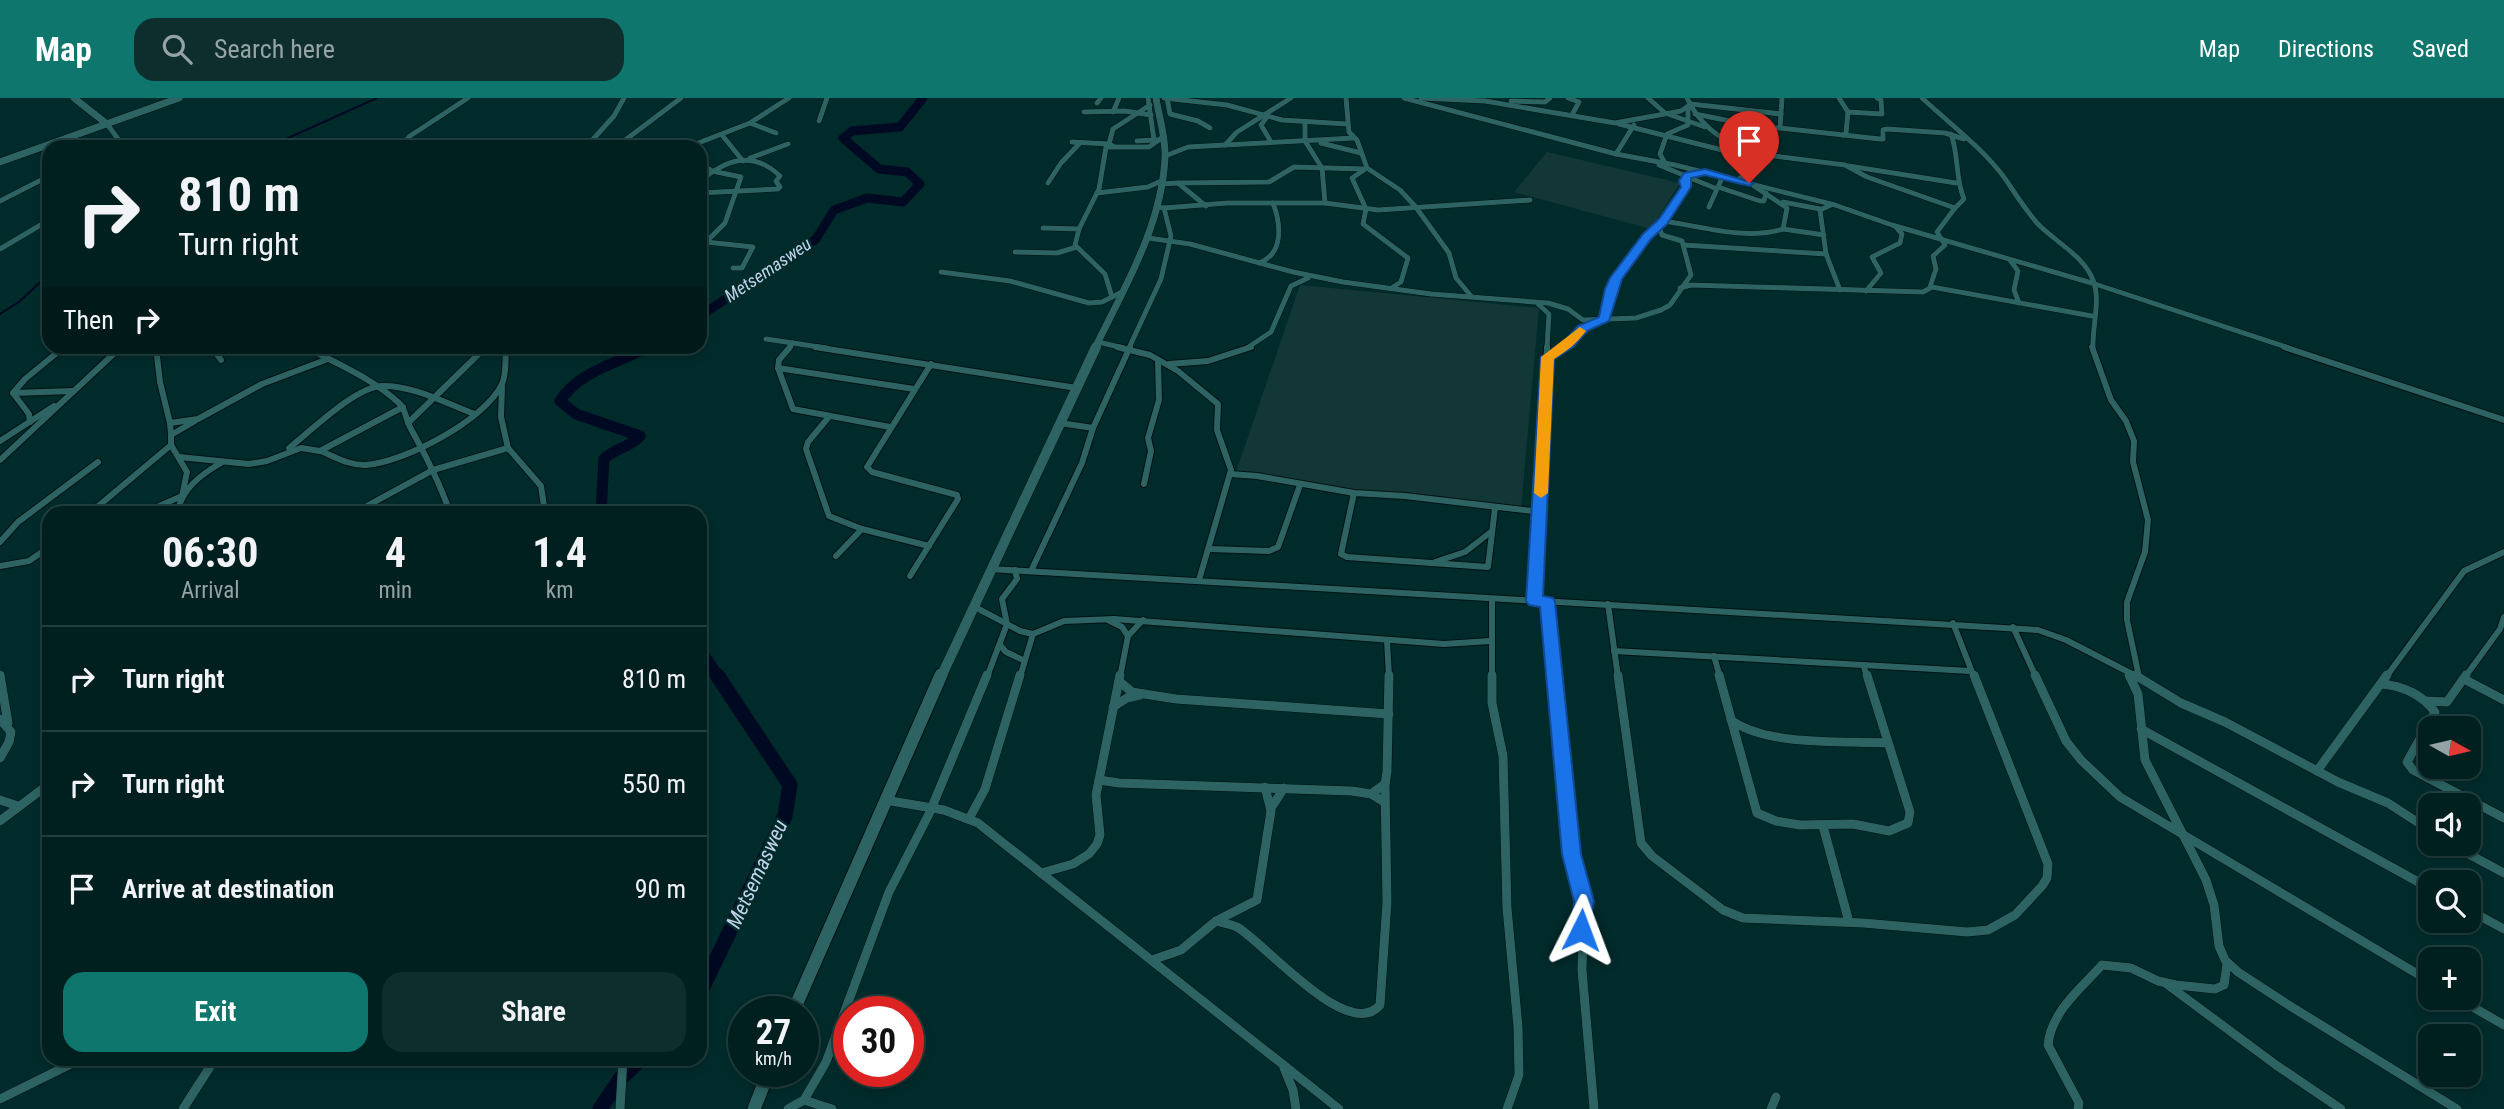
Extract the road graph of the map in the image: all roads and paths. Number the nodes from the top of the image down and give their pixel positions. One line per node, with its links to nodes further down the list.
1 (74, 98): 52 (street)
2 (179, 98): 52 (street)
3 (468, 98): 72 (street)
4 (624, 98): 73 (street)
5 (681, 98): 74 (street)
6 (789, 98): 50 (street)
7 (827, 98): 45 (street)
8 (1119, 98): 32 (street)
9 (1148, 98): 24 (street)
10 (1291, 98): 31 (street)
11 (1346, 98): 44 (street)
12 (1404, 98): 28 (street)
13 (1420, 98): 14 (street)
14 (1427, 98): 26 (street); 28 (street)
15 (1550, 98): 26 (street)
16 (1568, 98): 41 (street)
17 (1648, 98): 36 (street)
18 (1687, 98): 29 (street)
19 (1782, 98): 38 (street)
20 (1839, 98): 34 (street)
21 (1877, 98): 39 (street)
22 (1922, 98): 76 (street)
23 (1167, 99): 27 (street); 56 (street)
24 (1153, 101): 33 (street); 40 (street); 68 (street)
25 (1240, 101): 27 (street)
26 (1489, 101): 41 (street)
27 (1227, 105): 30 (street)
28 (1434, 105): 91 (street)
29 (1689, 108): 36 (street); 37 (street); 37 (street); 38 (street); 48 (street)
30 (1246, 110): 31 (street); 42 (street)
31 (1273, 110): 42 (street)
32 (1114, 112): 33 (street); 35 (street)
33 (1139, 112): 40 (street); 84 (street)
34 (1847, 112): 39 (street); 65 (street)
35 (1084, 113)
36 (1665, 113): 43 (street); 48 (street)
37 (1696, 114): 49 (street); 55 (street)
38 (1781, 114): 58 (street)
39 (1882, 114): 60 (street)
40 (1151, 115): 68 (street)
41 (1572, 115): 51 (street)
42 (1266, 116): 47 (street); 54 (street); 59 (street)
43 (1653, 116): 51 (street); 57 (street)
44 (1346, 117): 46 (street); 53 (street)
45 (820, 121)
46 (1327, 121): 47 (street); 53 (street)
47 (1305, 122): 83 (street)
48 (1688, 122): 55 (street); 64 (street)
49 (1737, 122): 55 (street); 58 (street)
50 (750, 123): 61 (street); 63 (street)
51 (1615, 123): 57 (street)
52 (107, 124): 70 (street); 71 (street)
53 (1347, 124): 67 (street)
54 (1261, 125): 59 (street); 80 (street)
55 (1706, 126): 90 (street)
56 (1210, 128)
57 (1632, 128): 64 (street); 91 (street)
58 (1780, 128): 65 (street)
59 (1241, 129): 66 (street)
60 (1887, 129): 62 (street); 65 (street)
61 (776, 132)
62 (1951, 134): 76 (street); 111 (street)
63 (722, 135): 75 (street); 93 (street)
64 (1667, 135): 90 (street); 96 (street)
65 (1843, 135)
66 (1232, 136): 85 (street); 87 (street)
67 (1355, 138): 69 (street); 86 (street)
68 (1159, 139): 77 (street); 84 (street); 92 (street)
69 (1337, 139): 78 (street); 86 (street)
70 (62, 140)
71 (119, 140)
72 (406, 140)
73 (593, 140)
74 (625, 140)
75 (707, 140)
76 (1968, 140): 154 (street)
77 (1137, 141)
78 (1314, 141): 83 (street); 89 (street)
79 (1072, 142): 81 (street)
80 (1271, 142): 83 (street); 85 (street)
81 (1080, 143): 84 (street); 108 (street)
82 (788, 144): 93 (street)
83 (1306, 144): 99 (street)
84 (1111, 145): 116 (street)
85 (1225, 145): 87 (street)
86 (1358, 145): 89 (street)
87 (1214, 146): 92 (street)
88 (42, 147): 95 (street)
89 (1361, 153): 100 (street)
90 (1749, 153): 97 (street); 106 (street)
91 (1616, 154): 94 (street)
92 (1165, 156): 109 (street)
93 (746, 160): 101 (street); 113 (street)
94 (1653, 161): 96 (street); 107 (street)
95 (0, 162)
96 (1665, 163): 102 (street)
97 (1845, 165): 111 (street); 129 (street)
98 (707, 168): 101 (street)
99 (1322, 168): 100 (street); 110 (street); 122 (street)
100 (1366, 169): 126 (street); 130 (street)
101 (712, 171): 103 (street); 113 (street)
102 (1705, 172): 104 (street); 107 (street)
103 (707, 175)
104 (1725, 177): 106 (street); 112 (street)
105 (42, 180): 119 (street)
106 (1748, 180): 114 (street); 117 (street)
107 (1684, 181): 112 (street); 133 (street)
108 (1048, 183)
109 (1161, 183): 110 (street); 116 (street); 128 (street)
110 (1178, 183): 125 (street)
111 (1956, 183): 129 (street)
112 (1717, 188): 117 (street); 127 (street)
113 (735, 192): 115 (street); 142 (street)
114 (1788, 192): 123 (street); 124 (street)
115 (707, 193)
116 (1097, 193): 136 (street)
117 (1766, 193): 120 (street)
118 (1530, 200): 126 (street)
119 (0, 201)
120 (1782, 202): 123 (street); 137 (street)
121 (1273, 203): 122 (street); 125 (street); 150 (street)
122 (1325, 203): 130 (street)
123 (1790, 204): 131 (street)
124 (1835, 205): 131 (street); 134 (street)
125 (1206, 206): 128 (street)
126 (1415, 206): 130 (street); 161 (street)
127 (1709, 207)
128 (1160, 208): 140 (street); 141 (street)
129 (1955, 208): 139 (street)
130 (1366, 209): 156 (street)
131 (1820, 209): 138 (street)
132 (42, 224): 146 (street)
133 (1661, 224): 137 (street); 144 (street); 166 (street)
134 (1892, 225): 139 (street); 159 (street)
135 (1043, 228): 136 (street)
136 (1079, 229): 145 (street)
137 (1783, 229): 138 (street)
138 (1824, 234): 148 (street)
139 (1938, 235): 149 (street); 155 (street)
140 (1148, 238): 141 (street); 160 (street)
141 (1170, 239): 150 (street); 170 (street)
142 (707, 241)
143 (707, 242): 151 (street)
144 (1684, 245): 148 (street); 157 (street)
145 (1077, 247): 147 (street); 162 (street)
146 (0, 249)
147 (1015, 252)
148 (1826, 254): 158 (street)
149 (2007, 257): 154 (street); 164 (street)
150 (1259, 263): 153 (street)
151 (733, 268)
152 (941, 272): 162 (street)
153 (1316, 277): 156 (street); 181 (street)
154 (2095, 284): 165 (street); 196 (street)
155 (1930, 287): 159 (street); 164 (street)
156 (1391, 288): 161 (street)
157 (1680, 288): 158 (street); 166 (street)
158 (1840, 290): 159 (street)
159 (1866, 291)
160 (1122, 292): 162 (street); 168 (street)
161 (1471, 296): 163 (street)
162 (1112, 297)
163 (1537, 303): 166 (street); 178 (street)
164 (2019, 303): 165 (street)
165 (2092, 316): 268 (street)
166 (1605, 319): 178 (street)
167 (766, 339): 169 (street)
168 (1098, 342): 170 (street); 186 (street)
169 (793, 343): 182 (street); 183 (street)
170 (1130, 349): 181 (street); 202 (street)
171 (55, 354): 189 (street)
172 (113, 354): 188 (street)
173 (158, 354): 198 (street)
174 (217, 354): 180 (street)
175 (320, 354): 179 (street)
176 (479, 354): 190 (street)
177 (505, 354): 185 (street)
178 (1547, 357): 227 (street)
179 (328, 359): 184 (street); 195 (street)
180 (221, 360)
181 (1161, 362): 215 (street); 216 (street)
182 (930, 364): 186 (street); 187 (street)
183 (778, 368): 187 (street); 194 (street)
184 (376, 386): 190 (street); 192 (street); 209 (street)
185 (502, 386): 193 (street); 207 (street)
186 (1077, 388): 200 (street)
187 (914, 389): 201 (street)
188 (74, 391): 189 (street); 191 (street)
189 (13, 393): 197 (street)
190 (434, 400): 193 (street); 199 (street)
191 (64, 401): 197 (street); 211 (street)
192 (403, 407): 199 (street); 208 (street)
193 (475, 414): 206 (street)
194 (828, 418): 201 (street); 228 (street)
195 (198, 419): 198 (street); 203 (street)
196 (2504, 420)
197 (30, 422): 204 (street)
198 (170, 423): 203 (street)
199 (408, 423): 206 (street)
200 (1060, 423): 202 (street); 238 (street)
201 (890, 427): 231 (street)
202 (1093, 428): 240 (street)
203 (171, 435): 205 (street)
204 (0, 441)
205 (171, 445): 210 (street); 220 (street)
206 (422, 446): 208 (street); 214 (street)
207 (508, 448): 214 (street); 225 (street)
208 (320, 451): 209 (street)
209 (280, 455): 212 (street)
210 (179, 457): 212 (street); 219 (street)
211 (0, 460)
212 (223, 461): 219 (street)
213 (98, 462): 230 (street)
214 (433, 470): 223 (street); 224 (street)
215 (1230, 474): 217 (street); 232 (street)
216 (1144, 484)
217 (1300, 485): 218 (street); 232 (street)
218 (1354, 493): 226 (street); 236 (street)
219 (182, 496): 221 (street); 222 (street)
220 (97, 506)
221 (159, 506)
222 (179, 506)
223 (367, 506)
224 (447, 506)
225 (544, 506)
226 (1495, 508): 227 (street); 229 (street)
227 (1540, 512): 244 (street)
228 (862, 529): 231 (street); 235 (street)
229 (1492, 531): 236 (street); 236 (street)
230 (0, 542)
231 (929, 546): 241 (street)
232 (1210, 550): 242 (street)
233 (2504, 552): 271 (street)
234 (42, 553): 237 (street)
235 (836, 556)
236 (1427, 564)
237 (0, 566)
238 (990, 569): 239 (street); 247 (street)
239 (1015, 570): 240 (street); 252 (street)
240 (1031, 571): 242 (street)
241 (911, 576)
242 (1199, 580): 243 (street)
243 (1492, 599): 244 (street); 259 (street)
244 (1534, 601): 245 (street)
245 (1547, 602): 246 (street); 332 (street)
246 (1608, 604): 251 (street); 261 (street)
247 (973, 606): 252 (street); 290 (street)
248 (2504, 617): 256 (street)
249 (1108, 620): 250 (street); 254 (street); 255 (street)
250 (1143, 620): 255 (street); 257 (street)
251 (1953, 623): 253 (street); 266 (street)
252 (1007, 624): 254 (street); 260 (street)
253 (2013, 627): 265 (street); 300 (street)
254 (1033, 634): 263 (street)
255 (1129, 636): 270 (street)
256 (2496, 636): 258 (street); 269 (street)
257 (1387, 640): 259 (street); 276 (street)
258 (2504, 640)
259 (1490, 641): 331 (street)
260 (1000, 645): 263 (street); 293 (street)
261 (1614, 651): 262 (street); 307 (street)
262 (1714, 656): 264 (street); 277 (street)
263 (1023, 660): 296 (street)
264 (1864, 667): 266 (street); 280 (street)
265 (2126, 670): 268 (street); 279 (street)
266 (1970, 671): 307 (street)
267 (0, 674): 278 (street)
268 (2139, 677): 282 (street)
269 (2464, 679): 273 (street); 274 (street)
270 (1120, 682): 272 (street); 275 (street)
271 (2382, 684): 273 (street); 282 (street)
272 (1141, 695): 275 (street); 276 (street)
273 (2427, 701): 295 (street)
274 (2504, 701)
275 (1113, 708): 283 (street)
276 (1389, 714): 284 (street)
277 (1730, 719): 280 (street); 299 (street)
278 (4, 721): 281 (street)
279 (2141, 729): 300 (street); 304 (street)
280 (1887, 743): 299 (street)
281 (0, 758)
282 (2317, 771): 298 (street)
283 (1099, 780): 285 (street); 302 (street)
284 (1385, 784): 288 (street); 291 (street)
285 (1265, 787): 286 (street); 294 (street)
286 (1284, 788): 288 (street); 294 (street)
287 (42, 790): 292 (street)
288 (1371, 794): 291 (street)
289 (0, 800): 292 (street)
290 (884, 800): 293 (street); 313 (street)
291 (1384, 802): 306 (street)
292 (18, 806): 297 (street)
293 (931, 807): 296 (street); 323 (street)
294 (1271, 809): 306 (street)
295 (2504, 818)
296 (970, 819): 302 (street)
297 (0, 821)
298 (2418, 823)
299 (1823, 826): 307 (street)
300 (2186, 837): 310 (street); 311 (street)
301 (2472, 856): 303 (street)
302 (1041, 873): 309 (street)
303 (2504, 873)
304 (2418, 882)
305 (2481, 917): 308 (street)
306 (1216, 921): 309 (street)
307 (1849, 922)
308 (2504, 929)
309 (1152, 960): 316 (street)
310 (2227, 964): 312 (street); 336 (street)
311 (2418, 974)
312 (2165, 983): 334 (street); 335 (street)
313 (800, 996)
314 (2478, 1010): 315 (street)
315 (2504, 1025)
316 (1282, 1064): 329 (street); 330 (street)
317 (67, 1066): 322 (street)
318 (211, 1066): 324 (street)
319 (623, 1066): 325 (street)
320 (763, 1087): 326 (street)
321 (1776, 1097): 333 (street)
322 (0, 1100)
323 (804, 1100): 327 (street); 328 (street)
324 (183, 1109)
325 (620, 1109)
326 (754, 1109)
327 (788, 1109)
328 (832, 1109)
329 (1296, 1109)
330 (1339, 1109)
331 (1507, 1109)
332 (1594, 1109)
333 (1772, 1109)
334 (2078, 1109)
335 (2341, 1109)
336 (2458, 1109)

